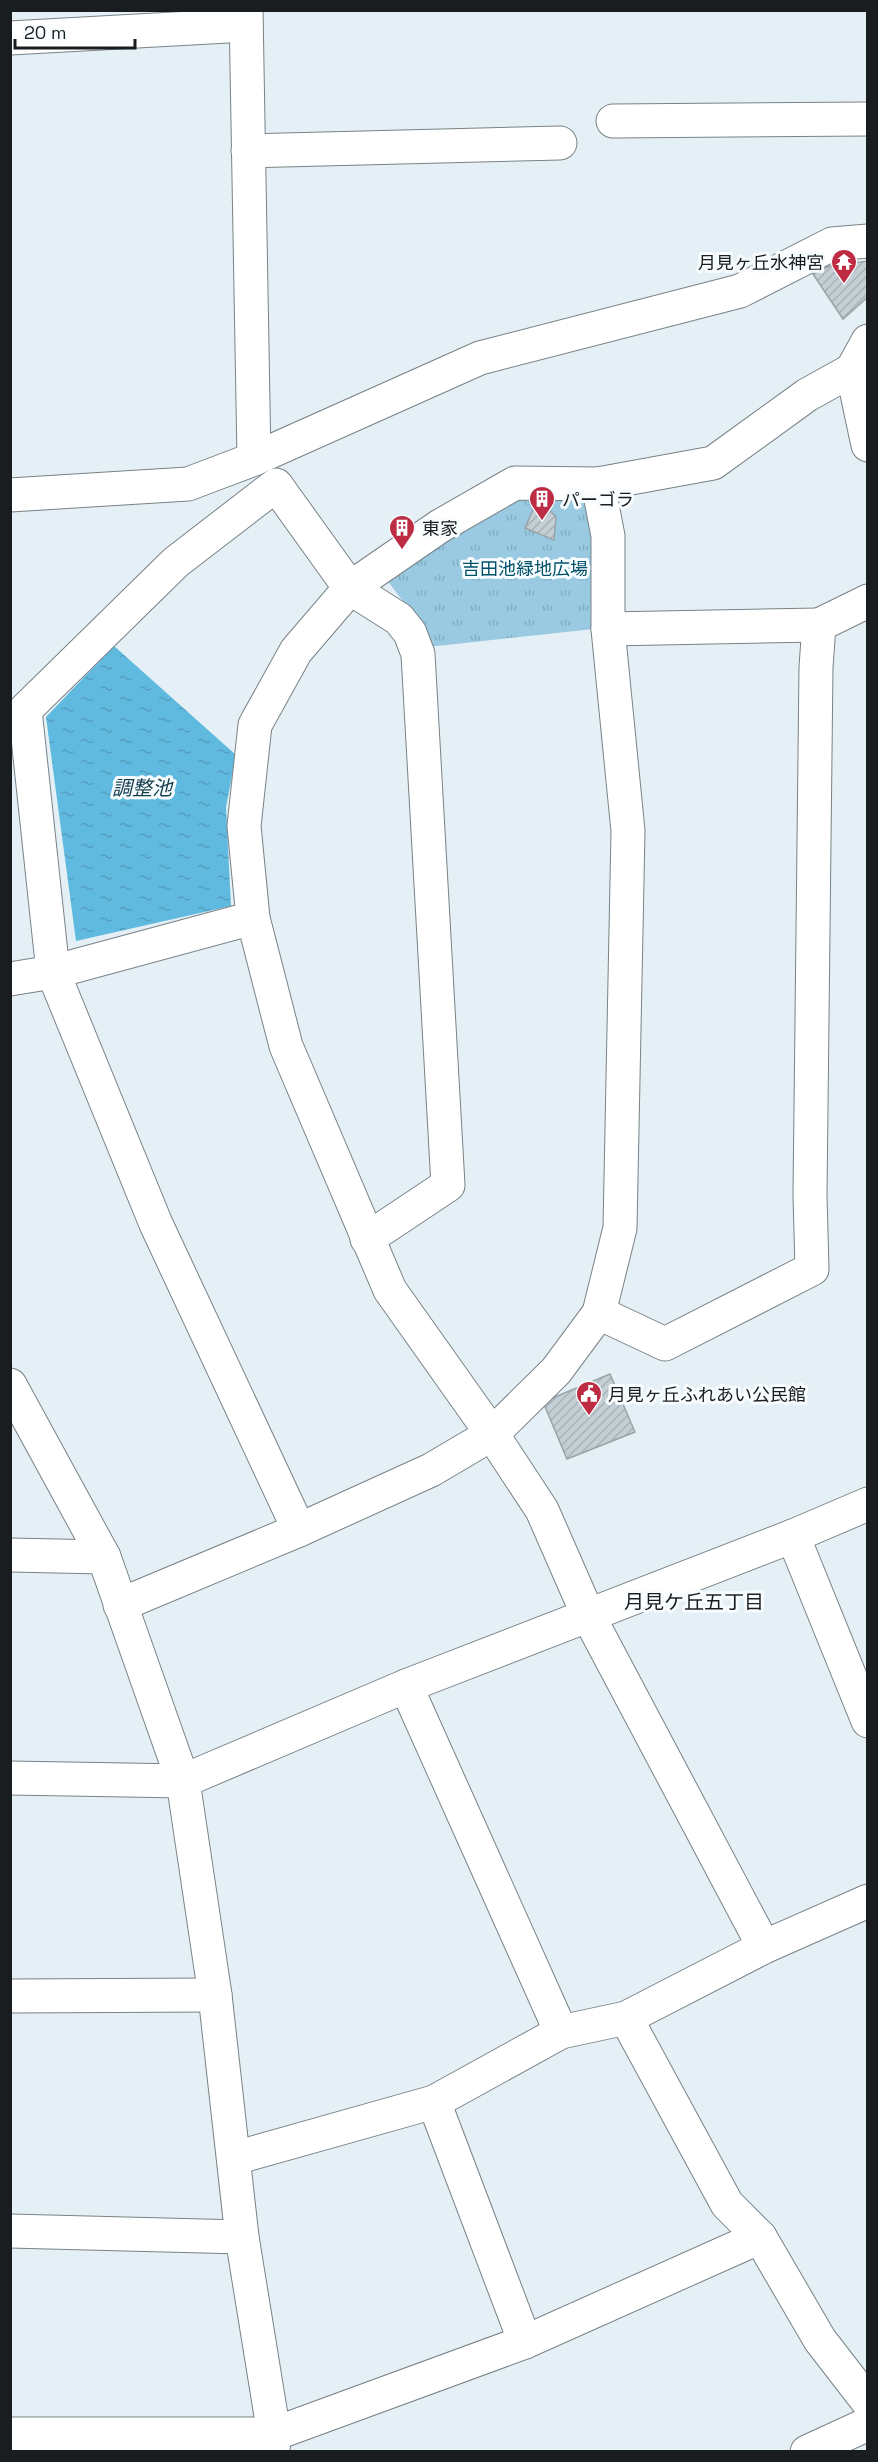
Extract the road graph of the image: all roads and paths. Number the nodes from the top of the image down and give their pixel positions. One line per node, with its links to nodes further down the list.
1 (246, 18): 2 (street); 6 (street)
2 (10, 38)
3 (867, 119): 4 (street)
4 (613, 121)
5 (560, 143): 6 (street)
6 (249, 151): 13 (street)
7 (867, 241): 13 (street)
8 (867, 254): 9 (street)
9 (823, 262)
10 (867, 341): 11 (street)
11 (852, 370): 12 (street); 14 (street)
12 (867, 445)
13 (254, 459): 15 (street)
14 (598, 484): 16 (street); 19 (street)
15 (10, 495)
16 (350, 588): 20 (street); 21 (street); 23 (street)
17 (867, 601): 18 (street)
18 (819, 625): 19 (street); 24 (street)
19 (608, 628): 24 (street)
20 (253, 918): 21 (street); 23 (street)
21 (53, 972): 22 (street); 28 (street)
22 (10, 979)
23 (367, 1239): 26 (street)
24 (598, 1313): 26 (street)
25 (10, 1385): 31 (street)
26 (492, 1434): 28 (street); 33 (street)
27 (867, 1503): 29 (street)
28 (299, 1530): 32 (street)
29 (793, 1536): 33 (street); 35 (street)
30 (10, 1555): 31 (street)
31 (104, 1557): 32 (street)
32 (120, 1605): 37 (street)
33 (588, 1615): 34 (street); 39 (street)
34 (406, 1686): 37 (street); 43 (street)
35 (867, 1721)
36 (10, 1778): 37 (street)
37 (183, 1781): 40 (street)
38 (867, 1901): 39 (street)
39 (764, 1947): 42 (street)
40 (215, 1995): 41 (street); 45 (street)
41 (10, 1996)
42 (626, 2018): 43 (street); 48 (street)
43 (561, 2032): 44 (street)
44 (434, 2102): 45 (street); 49 (street)
45 (235, 2158): 47 (street)
46 (10, 2231): 47 (street)
47 (242, 2237): 53 (street)
48 (760, 2237): 49 (street); 50 (street)
49 (525, 2342): 53 (street)
50 (867, 2402)
51 (867, 2424): 54 (street)
52 (10, 2434): 53 (street)
53 (274, 2443)
54 (807, 2451)

